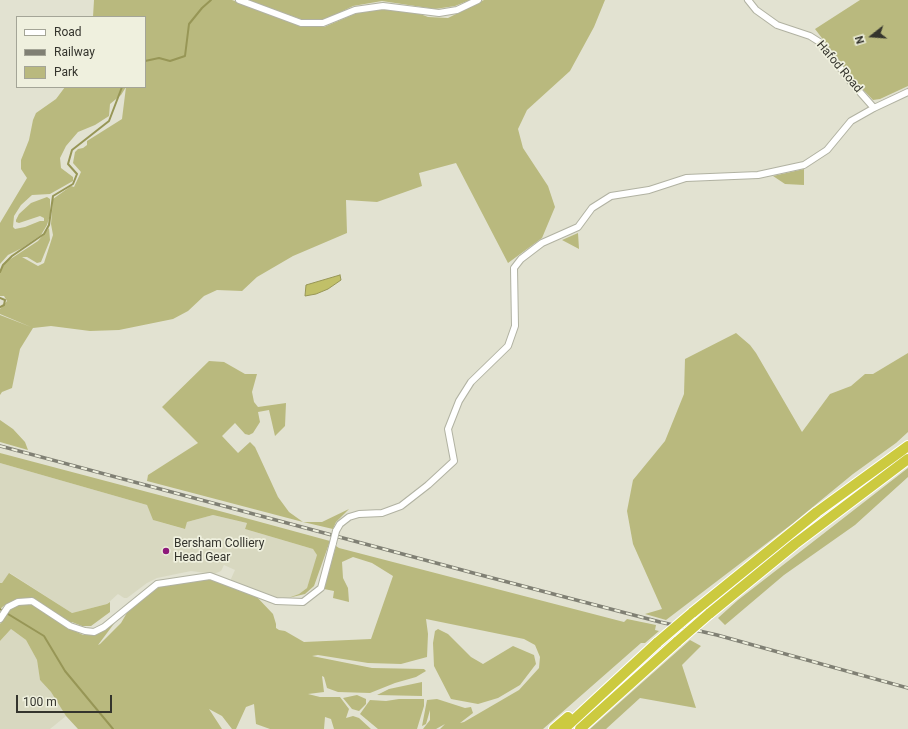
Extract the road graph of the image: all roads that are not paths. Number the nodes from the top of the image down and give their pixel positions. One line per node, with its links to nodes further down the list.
1 (239, 0): 2 (street)
2 (478, 0)
3 (748, 0): 5 (street, Hafod Road)
4 (908, 92): 5 (street)
5 (874, 108): 8 (street, bridge)
6 (908, 446): 9 (highway, bridge)
7 (908, 459): 12 (highway, bridge)
8 (1, 617)
9 (624, 672): 10 (highway); 11 (highway)
10 (554, 729)
11 (564, 729)
12 (580, 729)

